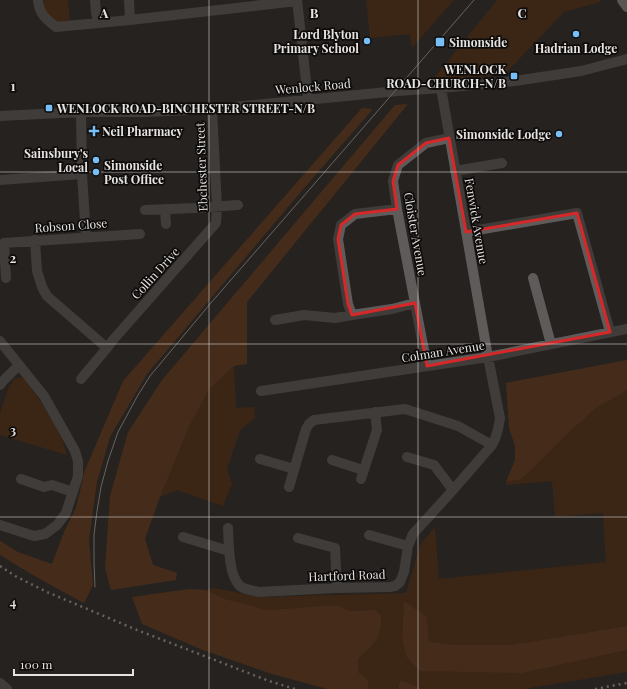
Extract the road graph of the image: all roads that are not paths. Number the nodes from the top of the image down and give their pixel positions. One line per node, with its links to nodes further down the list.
1 (38, 0): 9 (street)
2 (95, 0): 9 (street)
3 (129, 0): 8 (street)
4 (622, 0): 7 (main road)
5 (297, 1): 6 (street); 12 (street)
6 (216, 5): 8 (street)
7 (627, 7)
8 (130, 20): 9 (street)
9 (99, 23)
10 (627, 59): 11 (street, Wenlock Road)
11 (441, 88): 12 (street, Wenlock Road); 16 (street, Fenwick Avenue)
12 (308, 99): 13 (street, Wenlock Road)
13 (212, 109): 14 (street, Wenlock Road); 22 (street, Ebchester Street)
14 (81, 112): 15 (street, Wenlock Road); 19 (street)
15 (0, 116)
16 (449, 138): 18 (street, Fenwick Avenue); 24 (street, Cloister Avenue)
17 (502, 163): 18 (street)
18 (455, 171): 28 (street, Fenwick Avenue)
19 (82, 174): 20 (street); 30 (street)
20 (0, 180)
21 (238, 205): 22 (street)
22 (217, 207): 23 (street); 26 (street, Ebchester Street)
23 (165, 209): 25 (street); 27 (street)
24 (397, 209): 34 (street, Cloister Avenue); 35 (street)
25 (145, 210)
26 (216, 223): 40 (street, Collin Drive)
27 (166, 224)
28 (466, 232): 38 (street); 42 (street, Fenwick Avenue)
29 (140, 234): 30 (street, Robson Close)
30 (86, 237): 31 (street, Robson Close)
31 (35, 240): 32 (street, Robson Close); 40 (street)
32 (6, 278)
33 (533, 278): 41 (street)
34 (415, 303): 35 (street); 44 (street, Cloister Avenue)
35 (352, 315): 36 (street)
36 (275, 320)
37 (627, 329): 38 (street, Colman Avenue)
38 (610, 332): 41 (street, Colman Avenue)
39 (0, 341): 43 (street)
40 (110, 344): 45 (street, Collin Drive)
41 (551, 344): 42 (street, Colman Avenue)
42 (488, 357): 44 (street, Colman Avenue); 49 (street, Hartford Road)
43 (19, 365): 46 (street); 57 (street)
44 (428, 366): 47 (street, Colman Avenue)
45 (81, 379)
46 (0, 385)
47 (261, 390)
48 (376, 412): 49 (street); 52 (street); 53 (street)
49 (492, 445): 56 (street, Hartford Road)
50 (407, 457): 56 (street)
51 (260, 459): 53 (street)
52 (332, 460)
53 (294, 469): 55 (street)
54 (21, 479): 57 (street)
55 (289, 487)
56 (454, 490): 63 (street, Hartford Road)
57 (73, 492): 58 (street)
58 (0, 525)
59 (228, 528): 64 (street, Hartford Road)
60 (369, 535): 63 (street)
61 (183, 537): 64 (street)
62 (298, 538): 65 (street)
63 (408, 546): 65 (street, Hartford Road)
64 (229, 551): 65 (street, Hartford Road)
65 (337, 588)
66 (0, 683): 67 (street)
67 (7, 689)

